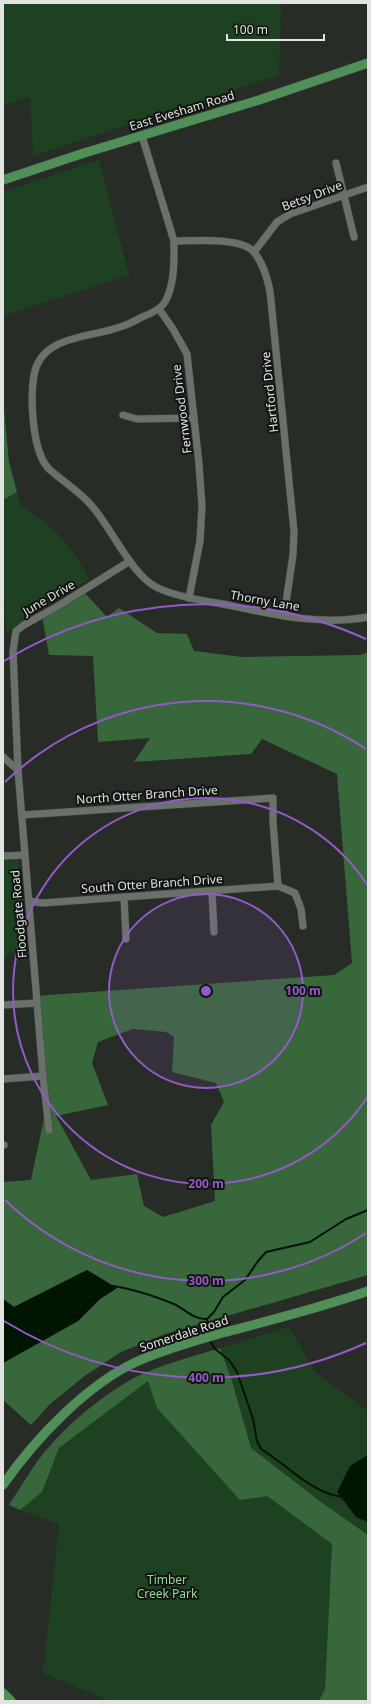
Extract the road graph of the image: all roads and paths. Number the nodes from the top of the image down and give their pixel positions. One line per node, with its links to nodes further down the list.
1 (368, 63): 2 (main road, East Evesham Road)
2 (142, 136): 4 (main road, East Evesham Road); 8 (street)
3 (336, 163): 6 (street)
4 (3, 180)
5 (368, 187): 6 (street, Betsy Drive)
6 (345, 195): 7 (street); 9 (street, Betsy Drive)
7 (354, 237)
8 (174, 240): 9 (street); 10 (street)
9 (254, 252): 15 (street, Hartford Drive)
10 (159, 309): 12 (street, Fernwood Drive); 13 (street, Thorny Lane)
11 (122, 415): 12 (street)
12 (194, 418): 14 (street, Fernwood Drive)
13 (130, 561): 14 (street, Thorny Lane); 18 (street, June Drive)
14 (189, 598): 15 (street, Thorny Lane)
15 (284, 616): 16 (street, Thorny Lane)
16 (368, 617)
17 (3, 757): 18 (street)
18 (18, 770): 19 (street, Floodgate Road)
19 (22, 815): 20 (street, Floodgate Road); 22 (street, North Otter Branch Drive)
20 (25, 855): 21 (street); 25 (street, Floodgate Road)
21 (3, 856)
22 (278, 886): 23 (street, South Otter Branch Drive); 26 (street)
23 (212, 892): 24 (street, South Otter Branch Drive); 27 (street)
24 (124, 897): 25 (street, South Otter Branch Drive); 28 (street)
25 (28, 901): 29 (street, Floodgate Road)
26 (303, 926)
27 (214, 932)
28 (126, 939)
29 (37, 1003): 30 (street); 31 (street, Floodgate Road)
30 (3, 1005)
31 (43, 1076): 32 (street); 33 (street, Floodgate Road)
32 (3, 1079)
33 (49, 1130)
34 (368, 1291): 35 (main road, Somerdale Road)
35 (3, 1485)
36 (3, 1693): 37 (main road)
37 (11, 1701)

